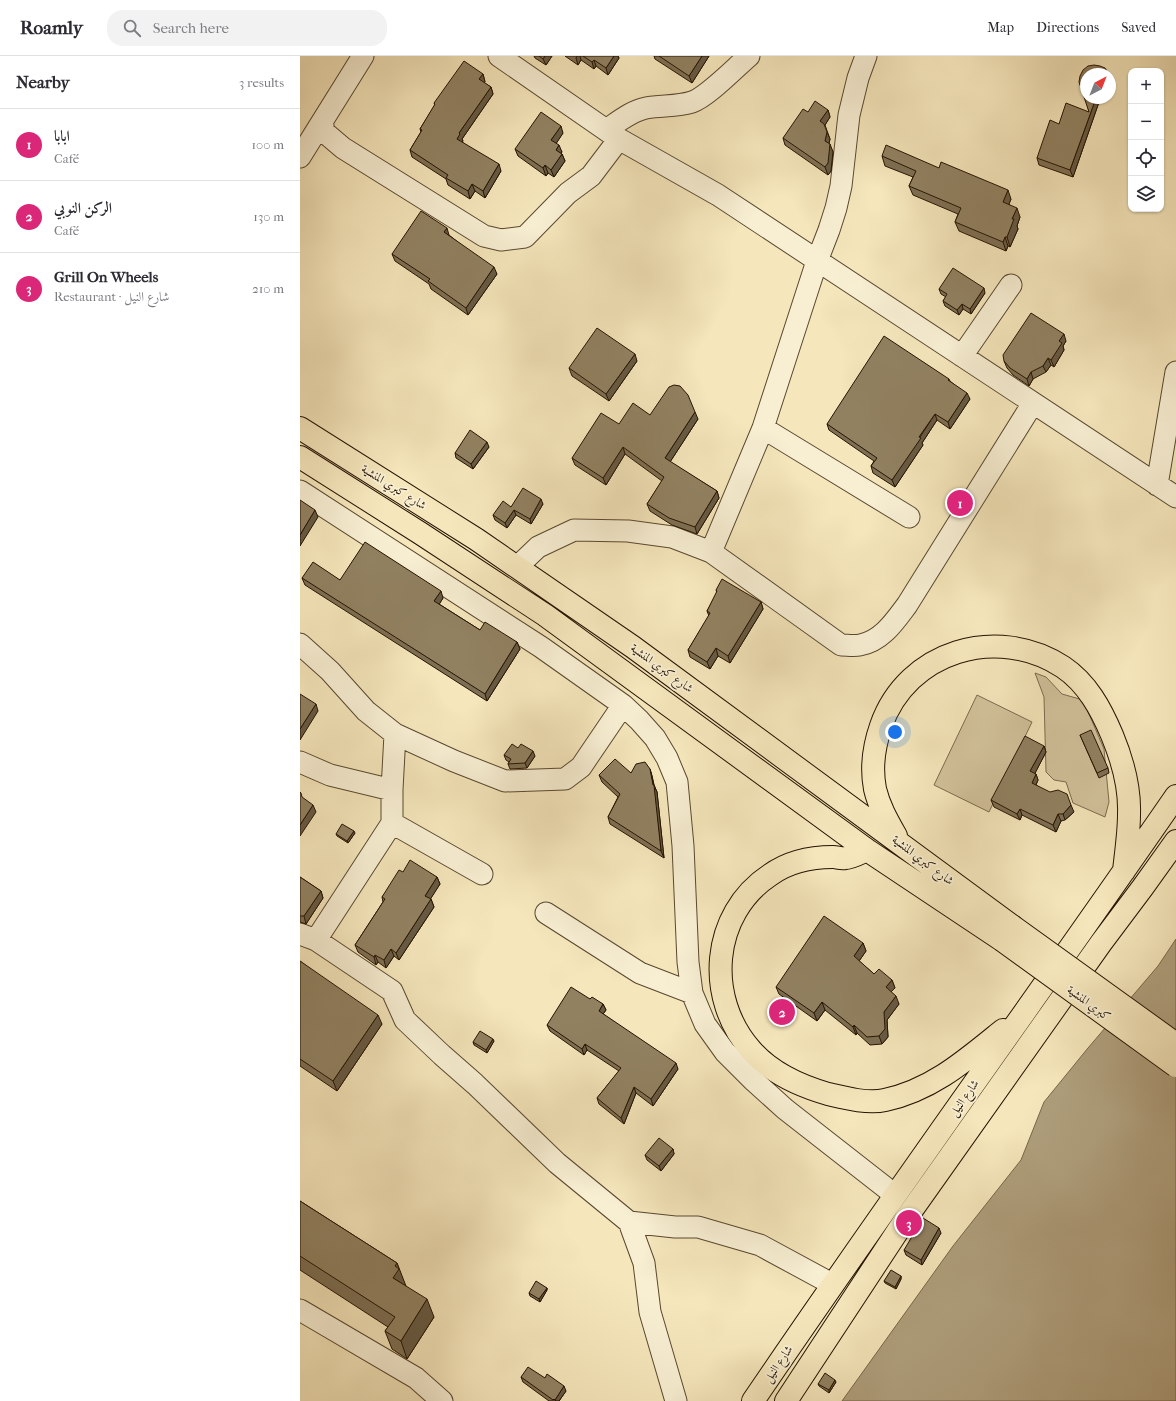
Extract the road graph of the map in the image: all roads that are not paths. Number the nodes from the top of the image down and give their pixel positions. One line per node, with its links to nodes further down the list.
1 (363, 56): 5 (street)
2 (499, 56): 6 (street)
3 (749, 56): 6 (street)
4 (866, 56): 8 (street)
5 (323, 122): 6 (street); 7 (street)
6 (612, 135): 8 (street)
7 (300, 157)
8 (817, 261): 10 (street); 14 (street)
9 (1011, 285): 10 (street)
10 (962, 356): 12 (street)
11 (1176, 372): 16 (street)
12 (1033, 402): 16 (street); 20 (street)
13 (300, 428): 21 (main road, شارع كبري المنشية)
14 (763, 428): 19 (street); 20 (street)
15 (300, 457): 31 (main road, شارع كبري المنشية)
16 (1157, 485): 18 (street)
17 (300, 491): 23 (street)
18 (1176, 497)
19 (909, 517)
20 (711, 552): 21 (street)
21 (517, 567): 30 (main road, شارع كبري المنشية)
22 (300, 644): 24 (street)
23 (623, 705): 24 (street); 37 (street)
24 (395, 734): 26 (street)
25 (300, 762): 26 (street)
26 (392, 790): 28 (street)
27 (1176, 796): 32 (main road, شارع النيل)
28 (392, 823): 33 (street); 36 (street)
29 (1176, 840): 48 (main road, شارع النيل)
30 (899, 842): 32 (main road); 35 (main road, شارع كبري المنشية)
31 (867, 850): 35 (main road, شارع كبري المنشية); 38 (main road)
32 (1124, 872): 38 (main road, شارع النيل)
33 (482, 874)
34 (546, 913): 37 (street)
35 (1007, 933): 39 (main road, كبري المنشية, bridge); 40 (main road, كبري المنشية, bridge)
36 (308, 937): 42 (street)
37 (692, 993): 41 (street)
38 (1024, 1013): 41 (main road, شارع النيل)
39 (1176, 1044)
40 (1176, 1066)
41 (896, 1195): 43 (main road, شارع النيل)
42 (629, 1222): 43 (street); 46 (street)
43 (832, 1284): 47 (main road, شارع النيل)
44 (300, 1310): 45 (street)
45 (442, 1401)
46 (676, 1401)
47 (753, 1401)
48 (786, 1401)

